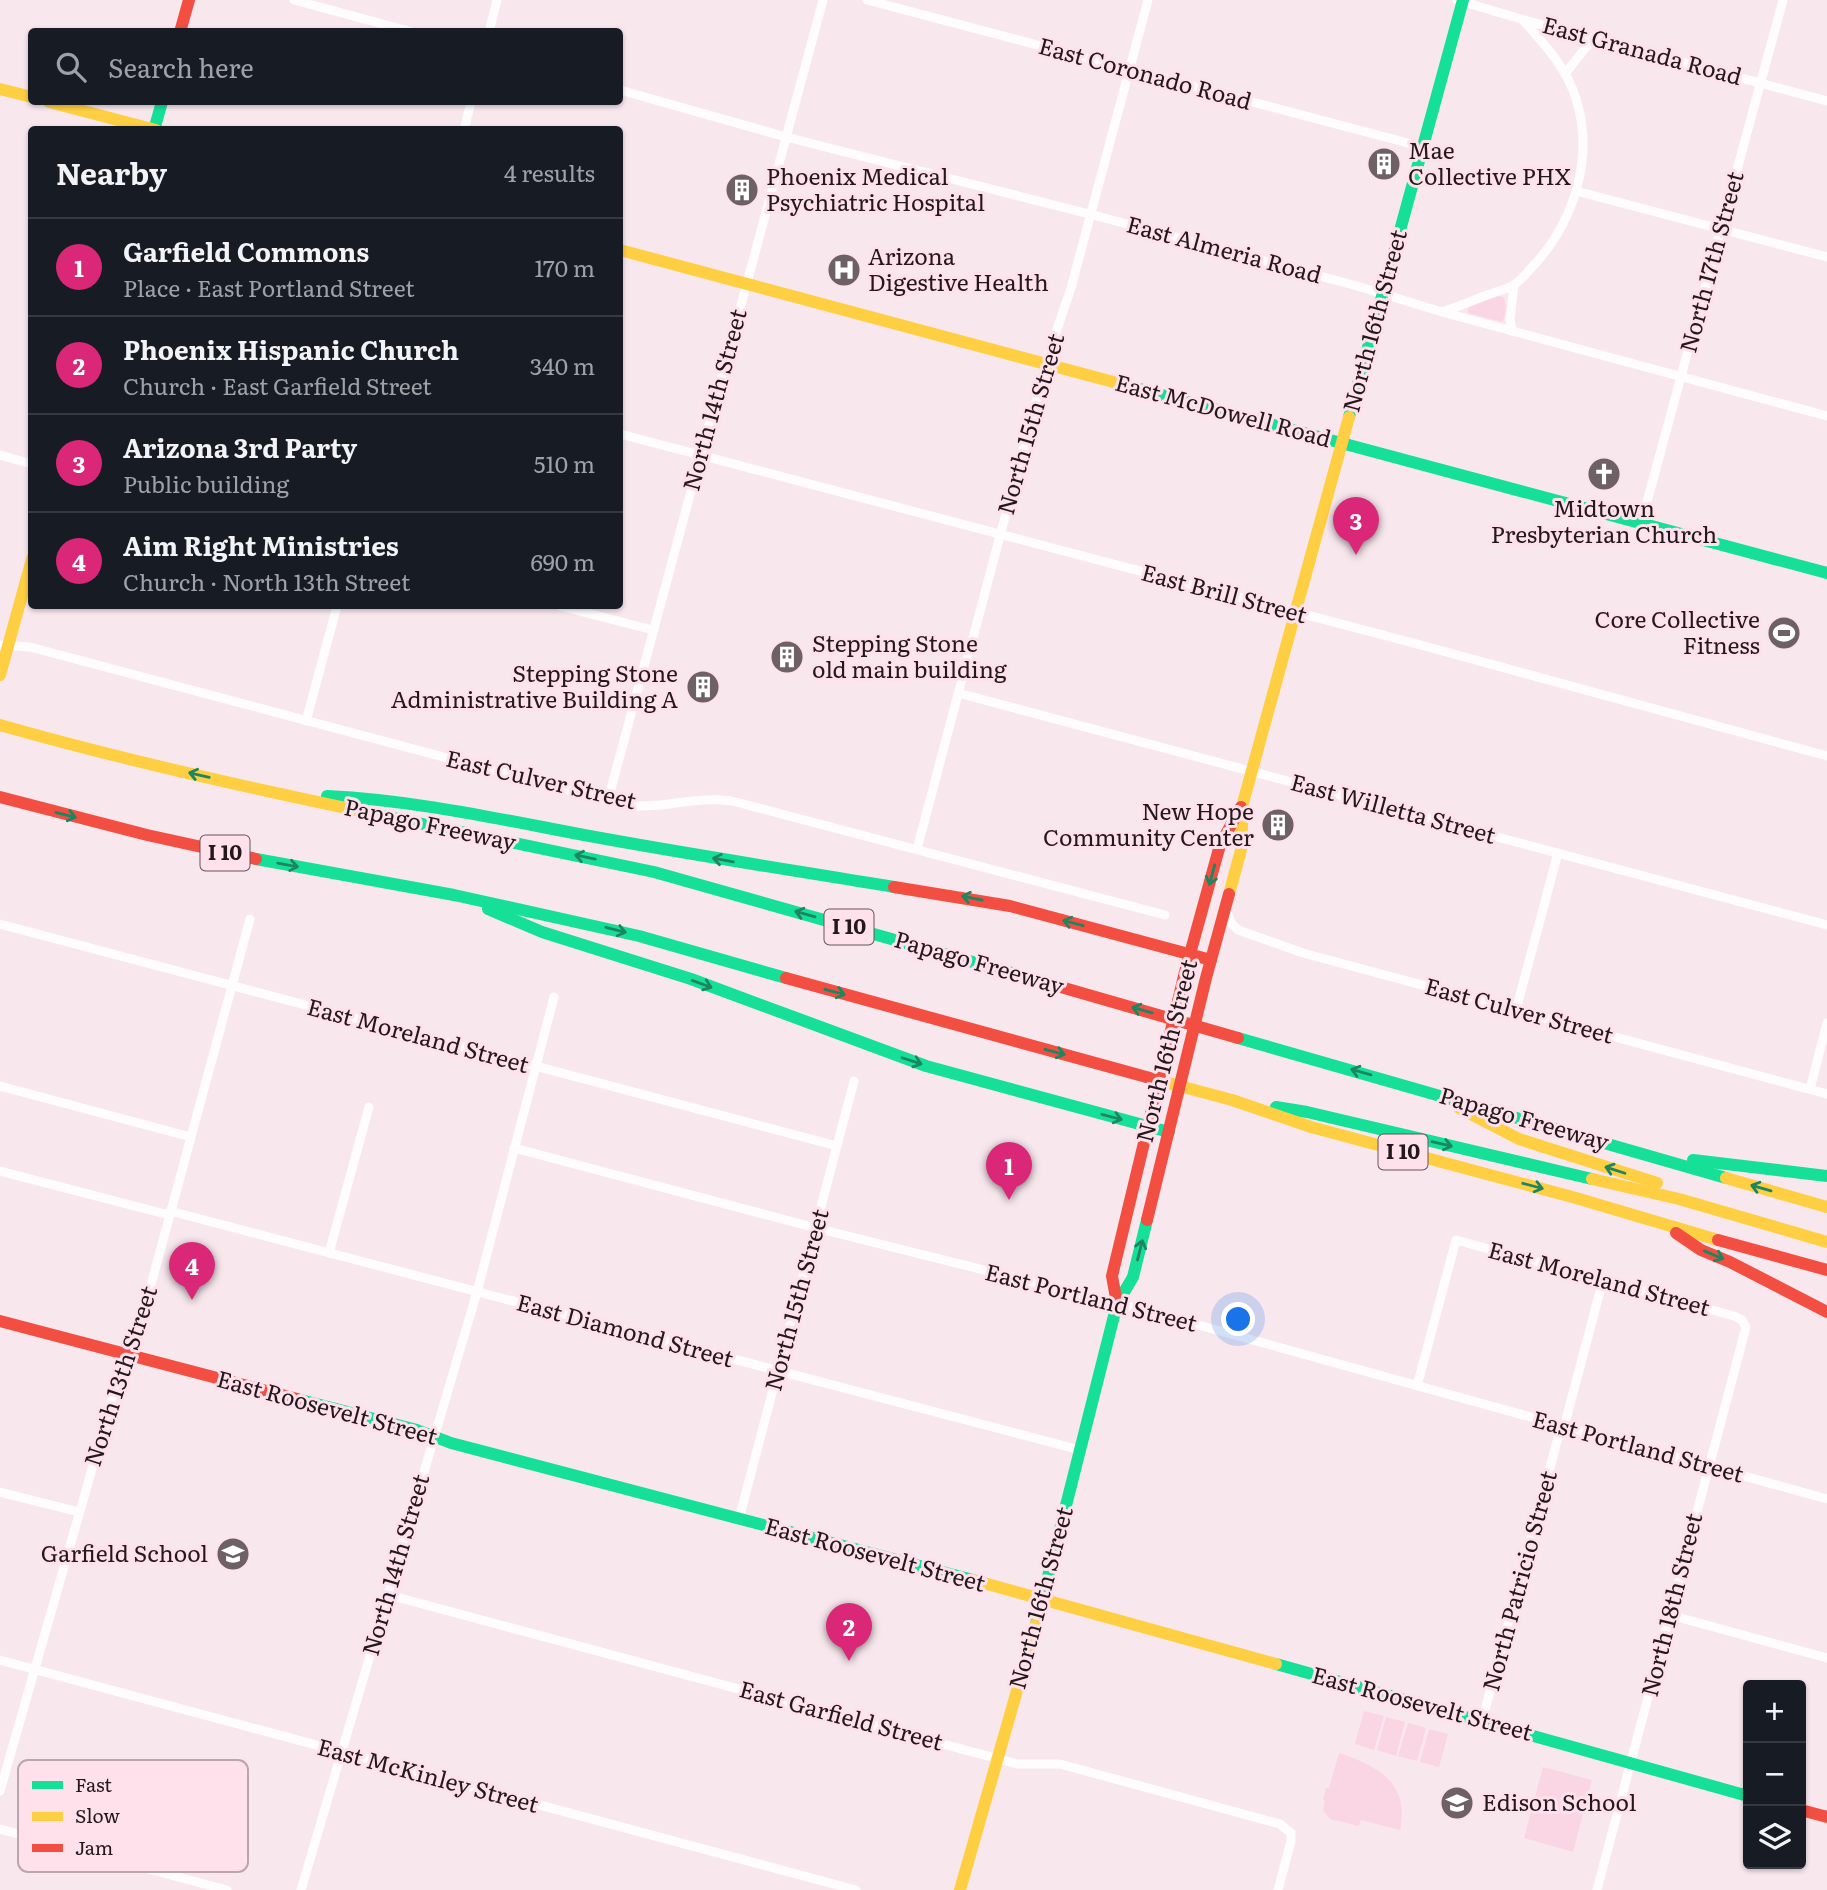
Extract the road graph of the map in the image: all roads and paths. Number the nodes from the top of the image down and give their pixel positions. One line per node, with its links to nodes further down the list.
1 (188, 0): 10 (main road)
2 (294, 0): 11 (street)
3 (497, 0): 12 (street)
4 (823, 0): 27 (street, North 14th Street)
5 (867, 0): 14 (street, East Coronado Road)
6 (1148, 0): 14 (street, North 15th Street)
7 (1783, 0): 16 (street, North 17th Street)
8 (1461, 1): 9 (street, East Granada Road); 28 (main road, North 16th Street)
9 (1521, 19): 13 (street, East Granada Road); 15 (street)
10 (181, 28)
11 (397, 28)
12 (490, 28)
13 (1596, 39): 15 (street); 16 (street, East Granada Road)
14 (1130, 69): 28 (street, East Coronado Road); 30 (street, North 15th Street)
15 (1565, 75): 29 (street)
16 (1761, 83): 20 (street, East Granada Road); 31 (street, North 17th Street)
17 (0, 89): 19 (main road)
18 (623, 91): 27 (street, East Almeria Road)
19 (28, 96)
20 (1827, 101)
21 (61, 105): 24 (main road)
22 (161, 105): 25 (main road)
23 (470, 105): 26 (street)
24 (143, 126)
25 (156, 126)
26 (465, 126)
27 (786, 136): 30 (street, East Almeria Road); 34 (street, North 14th Street)
28 (1423, 147): 36 (main road, North 16th Street)
29 (1576, 191): 31 (street); 35 (street)
30 (1090, 214): 36 (street, East Almeria Road); 39 (street, North 15th Street)
31 (1721, 229): 33 (street); 40 (street, North 17th Street)
32 (623, 251): 34 (main road, East McDowell Road)
33 (1827, 257)
34 (746, 284): 39 (main road, East McDowell Road); 45 (street, North 14th Street)
35 (1514, 285): 37 (street); 38 (street)
36 (1383, 294): 37 (street, East Almeria Road); 43 (main road, North 16th Street)
37 (1442, 313): 38 (street, East Almeria Road)
38 (1512, 331): 40 (street, East Almeria Road)
39 (1047, 363): 43 (main road, East McDowell Road); 48 (street, North 15th Street)
40 (1681, 376): 41 (street, East Almeria Road); 47 (street, North 17th Street)
41 (1827, 416)
42 (623, 435): 45 (street, East Brill Street)
43 (1342, 443): 47 (main road, East McDowell Road); 53 (main road, North 16th Street)
44 (0, 455): 46 (street)
45 (700, 456): 48 (street, East Brill Street); 54 (street, North 14th Street)
46 (28, 463)
47 (1641, 524): 50 (main road, East McDowell Road)
48 (1000, 534): 53 (street, East Brill Street); 57 (street, North 15th Street)
49 (28, 571): 55 (main road)
50 (1827, 573)
51 (336, 609): 58 (street)
52 (572, 609): 54 (street)
53 (1295, 612): 60 (street, East Brill Street); 61 (main road, North 16th Street)
54 (653, 630): 64 (street, North 14th Street)
55 (4, 645): 56 (main road); 58 (street, East Culver Street)
56 (1, 673)
57 (958, 693): 61 (street, East Willetta Street); 66 (street, North 15th Street)
58 (306, 721): 64 (street, East Culver Street)
59 (0, 725): 62 (main road, Papago Freeway / I 10, one-way to 59)
60 (1827, 756)
61 (1252, 771): 65 (main road, North 16th Street); 67 (street, East Willetta Street)
62 (265, 791): 74 (main road, one-way to 62); 84 (main road, Papago Freeway / I 10, one-way to 62)
63 (0, 797): 68 (main road, I 10, one-way to 68)
64 (608, 800): 66 (street, East Culver Street)
65 (1243, 803): 69 (main road, North 16th Street); 74 (main road, North 16th Street, one-way to 74)
66 (917, 849): 70 (street, East Culver Street)
67 (1558, 853): 73 (street, East Willetta Street); 78 (street)
68 (454, 895): 86 (main road, I 10, one-way to 86); 88 (main road, one-way to 88)
69 (1226, 908): 75 (main road, North 16th Street); 78 (street, East Culver Street)
70 (1165, 915)
71 (250, 919): 76 (street, North 13th Street)
72 (0, 924): 76 (street, East Moreland Street)
73 (1827, 925)
74 (1190, 954): 75 (main road); 88 (main road, North 16th Street)
75 (1211, 960): 89 (main road, North 16th Street)
76 (232, 986): 80 (street, East Moreland Street); 90 (street, North 13th Street)
77 (554, 997): 80 (street, North 14th Street)
78 (1516, 1010): 83 (street, East Culver Street)
79 (1827, 1023): 83 (street)
80 (536, 1066): 91 (street, East Moreland Street); 92 (street, North 14th Street)
81 (854, 1081): 91 (street, North 15th Street)
82 (0, 1086): 90 (street)
83 (1810, 1089): 85 (street, East Culver Street)
84 (1426, 1091): 93 (main road, Papago Freeway / I 10); 100 (main road, one-way to 84)
85 (1827, 1094)
86 (1232, 1100): 98 (main road, I 10, one-way to 98); 100 (main road, one-way to 100)
87 (369, 1107): 101 (street)
88 (1148, 1127): 89 (main road); 105 (main road, North 16th Street)
89 (1169, 1132): 105 (main road, North 16th Street, one-way to 89)
90 (191, 1137): 97 (street, North 13th Street)
91 (837, 1146): 99 (street, North 15th Street)
92 (514, 1148): 99 (street, East Portland Street); 104 (street, North 14th Street)
93 (1649, 1155): 95 (main road); 96 (main road, Papago Freeway / I 10, one-way to 93)
94 (0, 1171): 97 (street, East Diamond Street)
95 (1827, 1176)
96 (1827, 1207)
97 (170, 1213): 101 (street, East Diamond Street); 109 (street, North 13th Street)
98 (1656, 1221): 102 (main road, I 10); 106 (main road, one-way to 106)
99 (816, 1228): 105 (street, East Portland Street); 110 (street, North 15th Street)
100 (1824, 1236)
101 (329, 1253): 104 (street, East Diamond Street)
102 (1827, 1270)
103 (1602, 1280): 107 (street, East Moreland Street); 111 (street, East Moreland Street); 112 (street, North Patricio Street)
104 (477, 1292): 110 (street, East Diamond Street); 113 (street, North 14th Street)
105 (1117, 1304): 111 (street, East Portland Street); 114 (main road, North 16th Street)
106 (1827, 1312)
107 (1742, 1320): 115 (street, North 18th Street)
108 (0, 1321): 109 (main road, East Roosevelt Street)
109 (128, 1355): 113 (main road, East Roosevelt Street); 118 (street, North 13th Street)
110 (778, 1371): 114 (street, East Diamond Street); 119 (street, North 15th Street)
111 (1417, 1385): 112 (street, East Portland Street)
112 (1564, 1427): 115 (street, East Portland Street); 126 (street, North Patricio Street)
113 (435, 1436): 119 (main road, East Roosevelt Street); 120 (street, North 14th Street)
114 (1080, 1450): 121 (main road, North 16th Street)
115 (1708, 1466): 117 (street, East Portland Street); 122 (street, North 18th Street)
116 (0, 1492): 118 (street)
117 (1827, 1499)
118 (79, 1512): 125 (street, North 13th Street)
119 (739, 1519): 121 (main road, East Roosevelt Street)
120 (389, 1595): 127 (street, North 14th Street); 128 (street, East Garfield Street)
121 (1042, 1598): 126 (main road, East Roosevelt Street); 128 (main road, North 16th Street)
122 (1670, 1615): 123 (street); 129 (street, North 18th Street)
123 (1827, 1658)
124 (0, 1660): 125 (street, East McKinley Street)
125 (34, 1669): 127 (street, East McKinley Street); 130 (street, North 13th Street)
126 (1482, 1721): 129 (main road, East Roosevelt Street)
127 (340, 1752): 138 (street, North 14th Street); 139 (street, East McKinley Street)
128 (997, 1758): 140 (main road, North 16th Street); 141 (street, East Garfield Street)
129 (1632, 1763): 131 (main road, East Roosevelt Street); 142 (street, North 18th Street)
130 (0, 1791)
131 (1743, 1795)
132 (1806, 1811): 133 (main road)
133 (1827, 1817)
134 (0, 1829): 135 (street)
135 (18, 1834)
136 (160, 1872): 137 (street)
137 (227, 1890)
138 (301, 1890)
139 (856, 1890)
140 (960, 1890)
141 (1278, 1890)
142 (1597, 1890)

